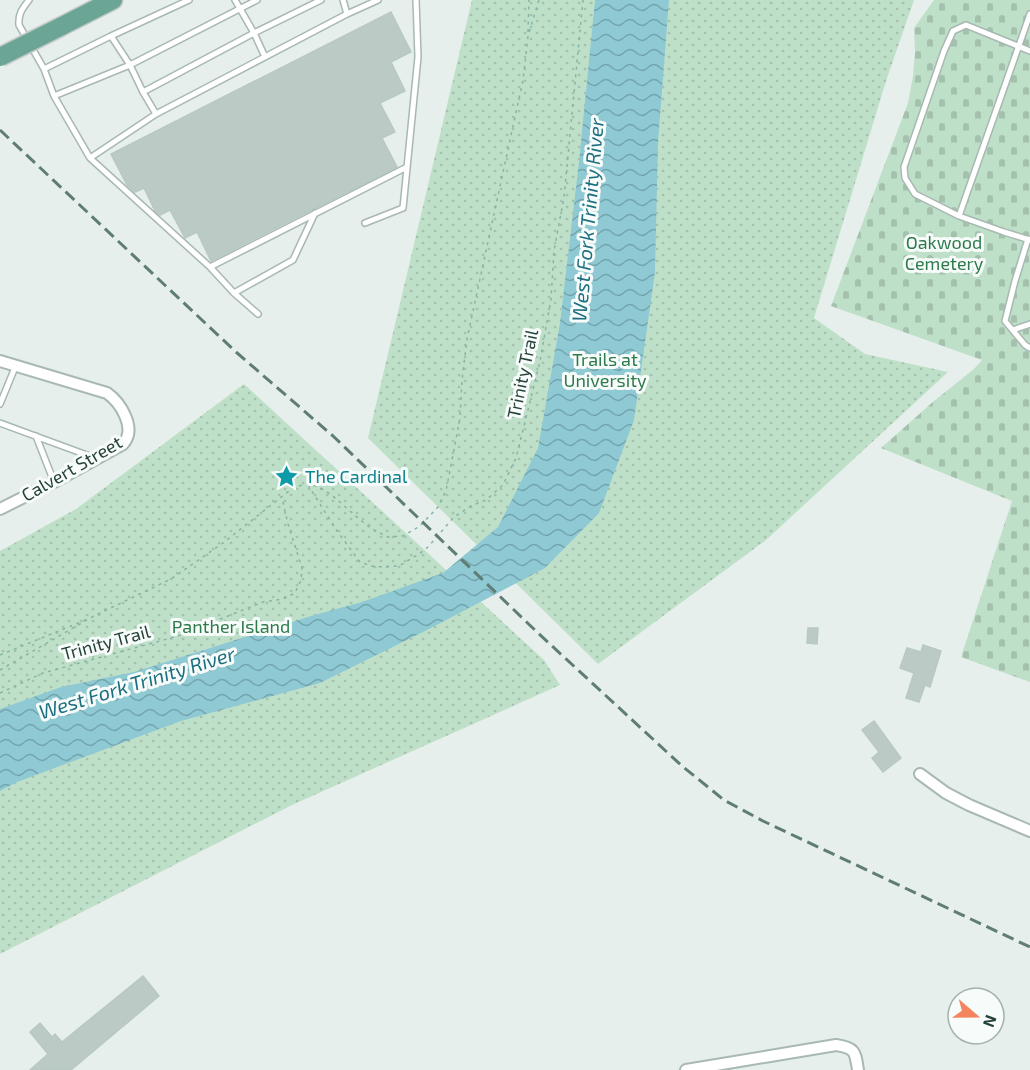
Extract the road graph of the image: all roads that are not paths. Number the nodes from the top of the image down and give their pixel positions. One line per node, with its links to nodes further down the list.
1 (29, 0): 20 (lane)
2 (113, 0): 17 (main road, bridge)
3 (189, 0): 14 (lane)
4 (235, 0): 10 (lane)
5 (257, 0): 10 (lane)
6 (321, 0): 13 (lane)
7 (343, 0): 11 (lane)
8 (378, 0): 11 (lane)
9 (416, 0): 25 (lane)
10 (240, 9): 13 (lane); 19 (lane)
11 (347, 14): 18 (lane)
12 (1030, 14): 15 (lane)
13 (254, 33): 18 (lane); 21 (lane)
14 (111, 36): 19 (lane); 20 (lane)
15 (1019, 47): 16 (lane); 27 (lane); 27 (lane)
16 (1030, 51)
17 (0, 57)
18 (266, 57): 23 (lane)
19 (130, 65): 21 (lane); 22 (lane)
20 (44, 69): 22 (lane)
21 (143, 92): 23 (lane)
22 (54, 96): 24 (lane)
23 (156, 114): 24 (lane)
24 (90, 158): 30 (lane)
25 (407, 167): 26 (lane); 28 (lane)
26 (315, 213): 30 (lane); 31 (lane)
27 (959, 216): 29 (lane)
28 (365, 223)
29 (1029, 240): 34 (lane)
30 (210, 267): 31 (lane)
31 (234, 292): 32 (lane)
32 (258, 314)
33 (1030, 324): 34 (lane)
34 (1013, 330): 35 (lane)
35 (1030, 348)
36 (0, 360): 37 (street, Calvert Street)
37 (16, 365): 38 (lane); 41 (street, Calvert Street)
38 (0, 404)
39 (0, 423): 40 (lane)
40 (36, 436): 41 (lane); 42 (lane)
41 (97, 458): 42 (street, Calvert Street)
42 (54, 482): 43 (street, Calvert Street)
43 (3, 505)
44 (920, 774): 45 (street)
45 (1030, 831)
46 (686, 1070): 47 (street)
47 (858, 1070)

